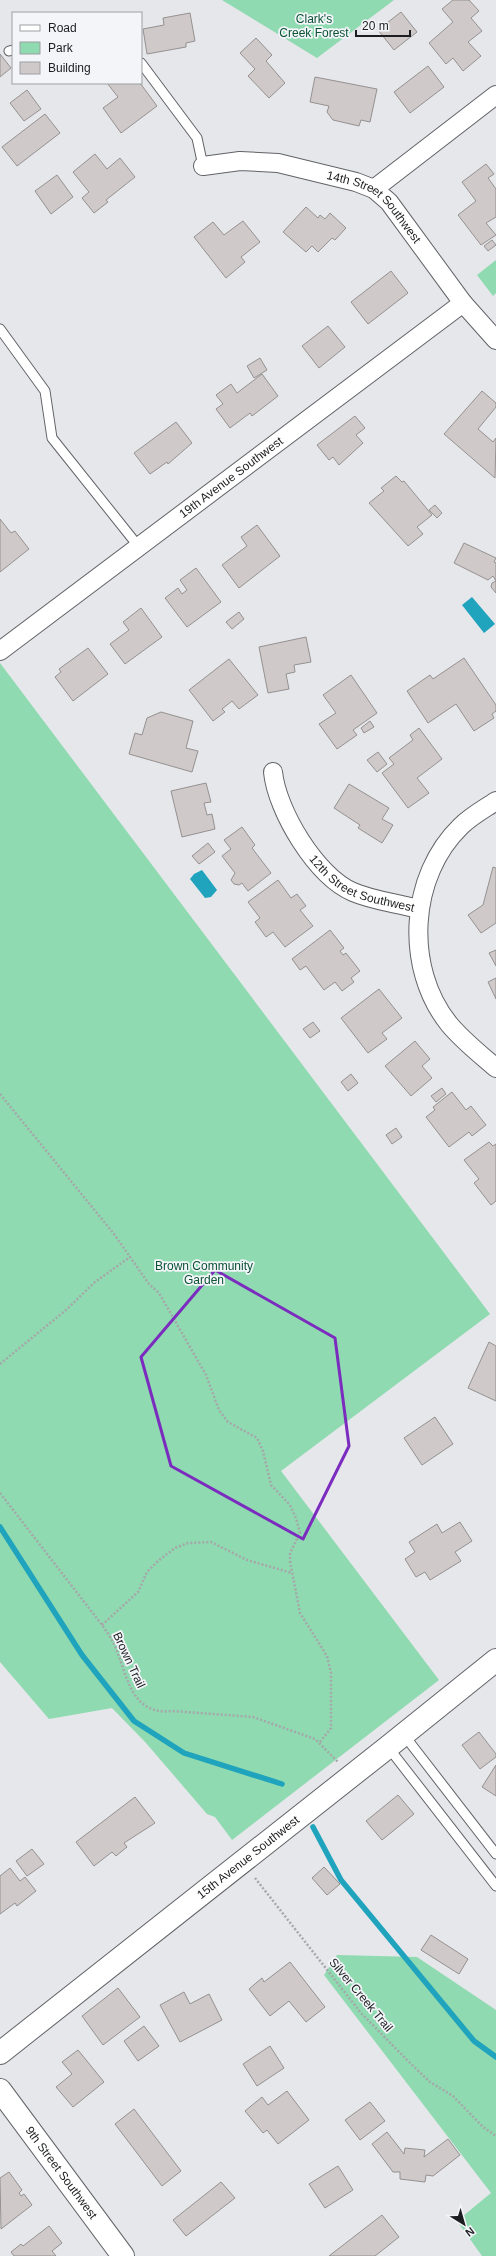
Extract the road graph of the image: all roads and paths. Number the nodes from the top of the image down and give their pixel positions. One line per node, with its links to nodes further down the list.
1 (142, 64): 3 (lane)
2 (496, 95): 4 (street)
3 (203, 166): 4 (street, 14th Street Southwest)
4 (374, 189): 5 (street, 14th Street Southwest)
5 (463, 303): 7 (street, 14th Street Southwest); 8 (street, 19th Avenue Southwest)
6 (0, 329): 8 (lane)
7 (496, 340)
8 (139, 547): 9 (street, 19th Avenue Southwest)
9 (0, 651)
10 (273, 772): 12 (street, 12th Street Southwest)
11 (496, 801): 12 (street)
12 (418, 909): 13 (street, 12th Street Southwest)
13 (496, 1068)
14 (0, 1094): 15 (path)
15 (130, 1257): 16 (path); 18 (path)
16 (0, 1364)
17 (0, 1493): 19 (path, Brown Trail)
18 (292, 1573): 19 (path); 22 (path)
19 (102, 1625): 22 (path, Brown Trail)
20 (496, 1660): 21 (street, 15th Avenue Southwest)
21 (396, 1741): 24 (lane); 25 (street, 15th Avenue Southwest); 26 (lane)
22 (320, 1742): 23 (path, Brown Trail)
23 (338, 1763)
24 (496, 1854)
25 (244, 1861): 27 (street, 15th Avenue Southwest); 29 (path, Silver Creek Trail)
26 (496, 1886)
27 (0, 2053)
28 (0, 2090): 30 (street, 9th Street Southwest)
29 (496, 2136)
30 (123, 2256)

